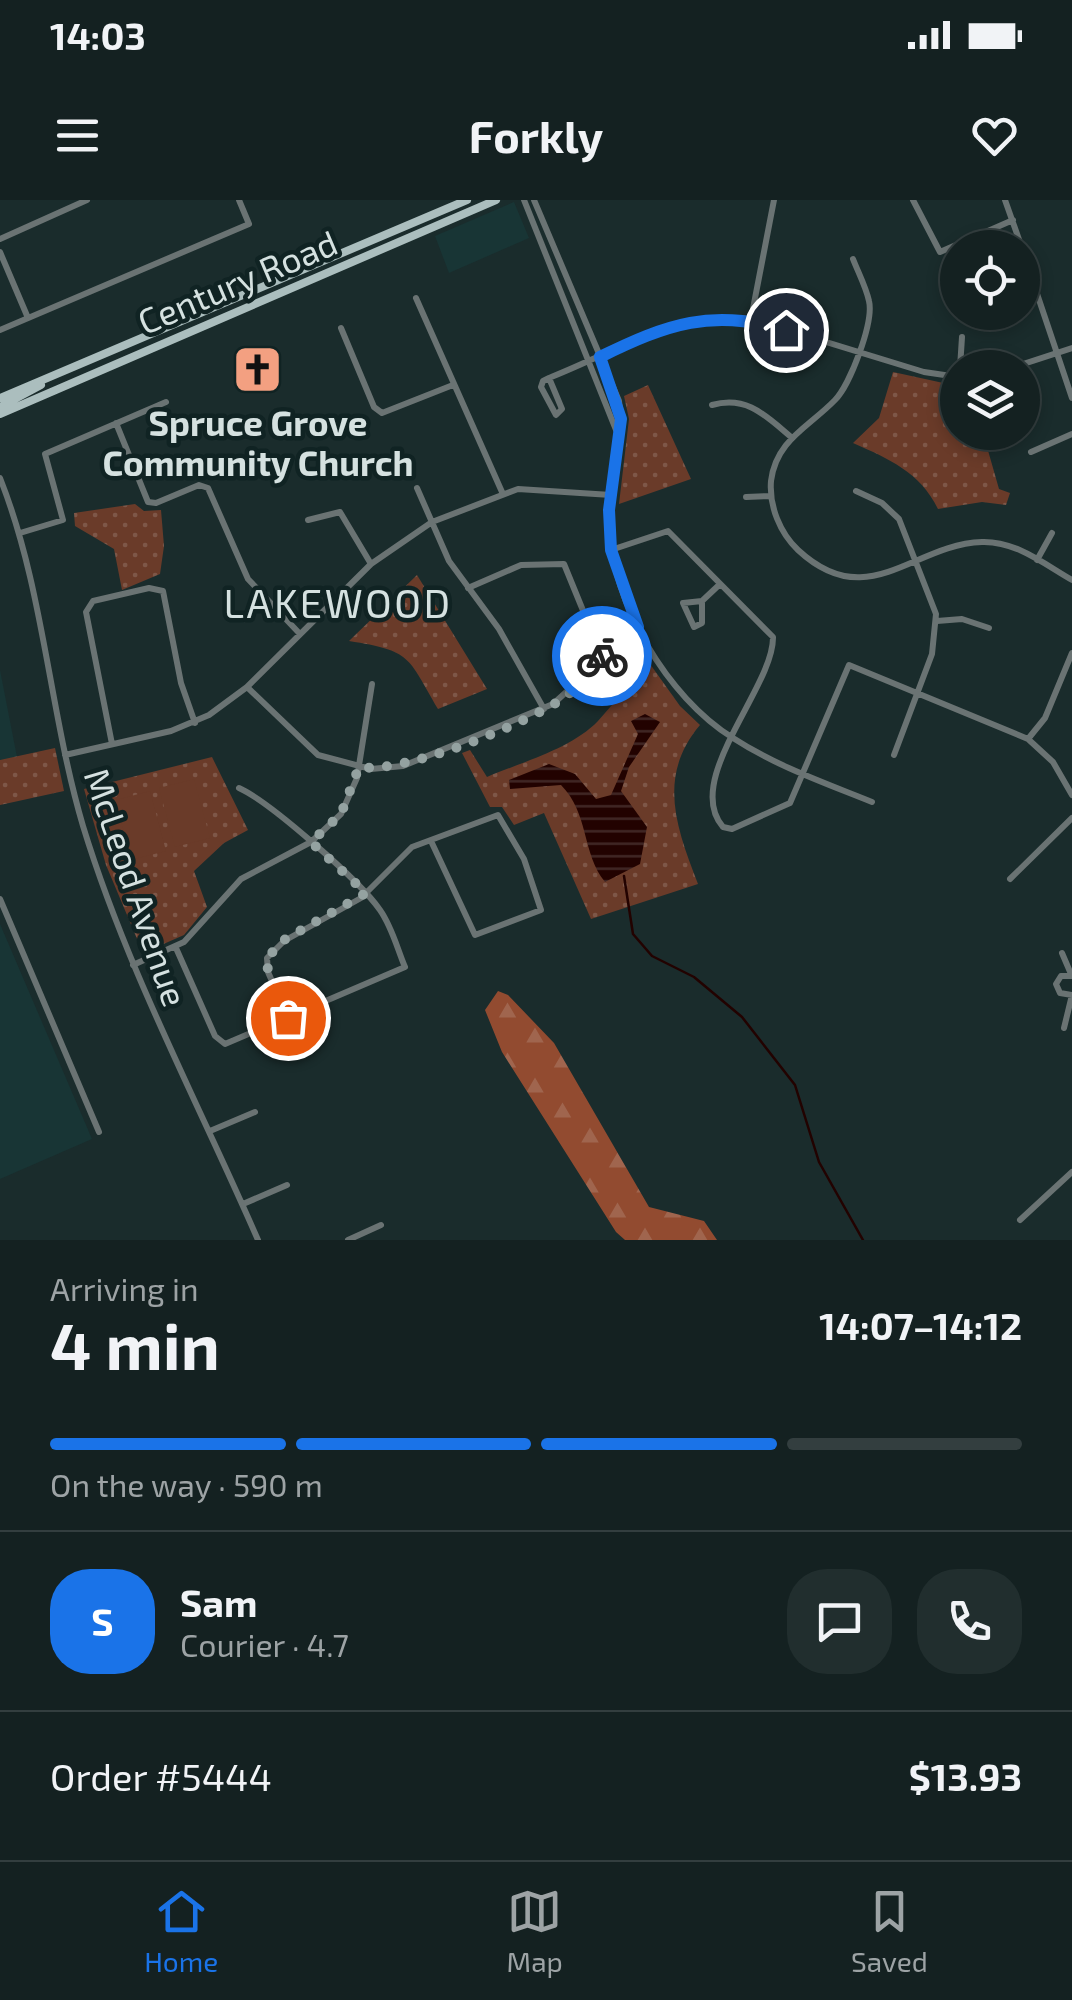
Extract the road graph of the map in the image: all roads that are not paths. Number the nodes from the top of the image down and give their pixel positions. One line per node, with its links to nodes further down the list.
1 (87, 200): 12 (street)
2 (239, 200): 17 (street)
3 (467, 200): 29 (main road, Century Road)
4 (496, 200): 37 (main road, Century Road)
5 (524, 200): 28 (street)
6 (534, 200): 26 (street)
7 (774, 200): 18 (street)
8 (913, 200): 10 (street)
9 (1004, 200): 10 (street)
10 (1013, 220): 11 (street)
11 (1016, 230)
12 (0, 239)
13 (0, 252): 17 (street)
14 (853, 258): 24 (street)
15 (416, 298): 32 (street)
16 (1040, 302): 25 (street)
17 (28, 318): 20 (street)
18 (750, 319): 24 (street); 26 (street)
19 (341, 328): 32 (street)
20 (0, 330)
21 (962, 336): 23 (street)
22 (1072, 348): 25 (street)
23 (961, 350)
24 (858, 352): 30 (street); 41 (street)
25 (1057, 353): 27 (street); 34 (street)
26 (600, 357): 28 (street); 40 (street)
27 (1040, 359)
28 (591, 361): 31 (street); 40 (street)
29 (76, 366): 33 (main road, Century Road); 37 (main road)
30 (940, 372)
31 (550, 378): 31 (street)
32 (452, 385): 46 (street)
33 (0, 398)
34 (1072, 398)
35 (166, 402): 38 (street)
36 (712, 404): 41 (street)
37 (0, 410)
38 (116, 422): 52 (street); 65 (street)
39 (1072, 434): 42 (street)
40 (618, 436): 47 (street)
41 (791, 437): 48 (street)
42 (1031, 452)
43 (0, 478): 52 (street, McLeod Avenue)
44 (417, 488): 51 (street)
45 (856, 491): 57 (street)
46 (502, 492): 47 (street); 51 (street)
47 (610, 495): 54 (street)
48 (771, 496): 49 (street); 57 (street)
49 (746, 497)
50 (308, 520): 56 (street)
51 (432, 522): 56 (street); 60 (street)
52 (20, 533): 76 (street, McLeod Avenue)
53 (1052, 533): 55 (street)
54 (611, 550): 59 (street); 63 (street)
55 (1037, 560): 57 (street); 58 (street)
56 (371, 564): 65 (street)
57 (918, 564): 62 (street)
58 (1072, 580)
59 (719, 585): 61 (street); 73 (street)
60 (468, 588): 67 (street); 71 (street)
61 (702, 600): 61 (street)
62 (937, 621): 64 (street); 70 (street)
63 (638, 627): 67 (street); 73 (street)
64 (989, 628)
65 (300, 634): 69 (street)
66 (1072, 653): 74 (street)
67 (602, 657): 71 (street)
68 (372, 684): 78 (street)
69 (247, 687): 72 (street); 78 (street)
70 (917, 692): 74 (street); 77 (street); 79 (street)
71 (544, 709): 78 (street)
72 (195, 723): 75 (street); 75 (street)
73 (730, 737): 79 (street); 79 (street)
74 (1028, 739): 81 (street)
75 (112, 744): 76 (street)
76 (65, 754): 90 (street, McLeod Avenue)
77 (894, 755)
78 (359, 767): 85 (street)
79 (802, 774): 82 (street)
80 (239, 788): 85 (street)
81 (1072, 795)
82 (872, 802)
83 (1072, 818): 86 (street)
84 (431, 841): 84 (street); 87 (street)
85 (311, 842): 87 (street); 89 (street)
86 (1010, 879)
87 (366, 893): 94 (street); 94 (street)
88 (0, 899): 98 (street)
89 (176, 948): 90 (street); 94 (street)
90 (134, 966): 97 (street, McLeod Avenue)
91 (1072, 975): 92 (street); 92 (street)
92 (1061, 976): 93 (street)
93 (1069, 995): 95 (street)
94 (288, 1018)
95 (1064, 1028)
96 (255, 1112): 97 (street)
97 (210, 1131): 101 (street, McLeod Avenue)
98 (99, 1132)
99 (1072, 1172): 102 (street)
100 (287, 1185): 101 (street)
101 (243, 1204): 104 (street, McLeod Avenue)
102 (1020, 1220)
103 (381, 1226): 105 (street)
104 (258, 1240)
105 (348, 1240)

